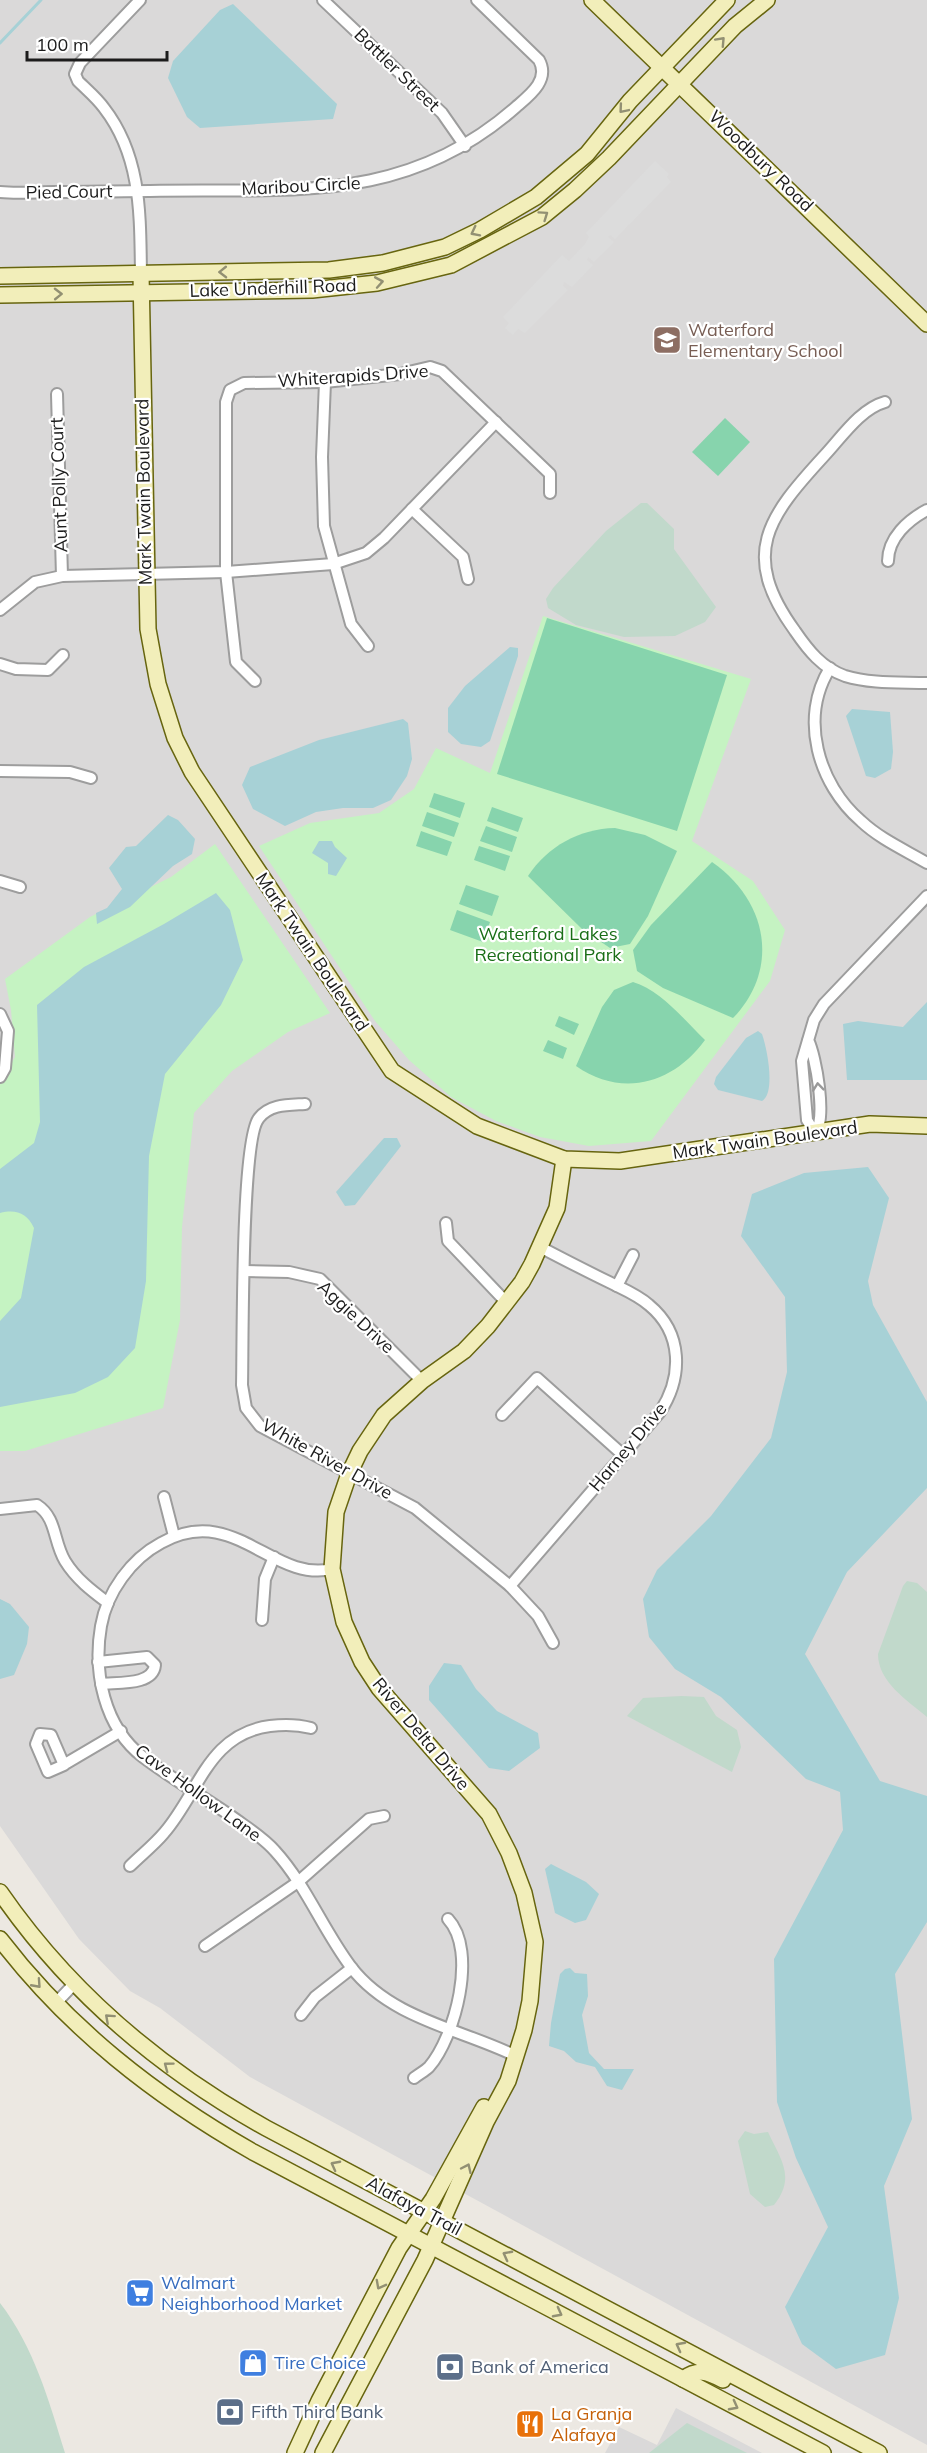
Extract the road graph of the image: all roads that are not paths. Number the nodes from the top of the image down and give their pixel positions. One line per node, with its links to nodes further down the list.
1 (140, 0): 10 (street)
2 (323, 0): 9 (street, Battler Street)
3 (477, 0): 9 (street, Maribou Circle)
4 (592, 0): 7 (street, Woodbury Road)
5 (727, 0): 7 (street, Lake Underhill Road)
6 (767, 0): 8 (street, Lake Underhill Road, one-way to 6)
7 (663, 67): 8 (street, Woodbury Road); 12 (street, Lake Underhill Road, one-way to 12)
8 (681, 83): 14 (street, Lake Underhill Road, one-way to 8); 16 (street, Woodbury Road)
9 (465, 146): 10 (street, Maribou Circle)
10 (138, 191): 11 (street, Pied Court); 12 (street)
11 (0, 192)
12 (141, 274): 13 (street, Lake Underhill Road); 14 (street)
13 (0, 276)
14 (141, 292): 15 (street, Lake Underhill Road, one-way to 14); 27 (street, Mark Twain Boulevard)
15 (0, 296)
16 (927, 324)
17 (325, 382): 20 (street, Whiterapids Drive); 25 (street); 26 (street, Whiterapids Drive)
18 (57, 394): 28 (street, Aunt Polly Court)
19 (885, 402): 34 (street)
20 (496, 422): 21 (street, Whiterapids Drive); 22 (street)
21 (550, 493)
22 (412, 509): 25 (street); 29 (street)
23 (927, 510): 24 (street)
24 (888, 561)
25 (333, 564): 26 (street); 31 (street)
26 (226, 572): 27 (street); 35 (street, Whiterapids Drive)
27 (145, 575): 28 (street); 48 (street, Mark Twain Boulevard)
28 (62, 576): 30 (street)
29 (468, 579)
30 (0, 610)
31 (368, 646)
32 (63, 655): 33 (street)
33 (0, 664)
34 (830, 668): 36 (street); 39 (street)
35 (255, 681)
36 (927, 683)
37 (0, 771): 38 (street)
38 (91, 778)
39 (927, 863)
40 (0, 880): 41 (street)
41 (20, 887)
42 (927, 896): 47 (street)
43 (0, 1019): 44 (street)
44 (0, 1077)
45 (305, 1104): 52 (street, White River Drive)
46 (927, 1126): 47 (street, Mark Twain Boulevard)
47 (815, 1133): 48 (street, Mark Twain Boulevard)
48 (564, 1159): 50 (street, River Delta Drive)
49 (446, 1223): 54 (street)
50 (540, 1247): 53 (street, Harney Drive); 54 (street, River Delta Drive)
51 (633, 1255): 53 (street)
52 (244, 1271): 55 (street, Aggie Drive); 58 (street, White River Drive)
53 (617, 1286): 57 (street, Harney Drive)
54 (507, 1303): 55 (street, River Delta Drive)
55 (422, 1381): 58 (street, River Delta Drive)
56 (502, 1415): 57 (street)
57 (622, 1454): 64 (street, Harney Drive)
58 (349, 1474): 63 (street, River Delta Drive); 64 (street, White River Drive)
59 (164, 1497): 61 (street)
60 (0, 1509): 65 (street)
61 (174, 1536): 62 (street, Cave Hollow Lane); 65 (street, Cave Hollow Lane)
62 (274, 1557): 63 (street, Cave Hollow Lane); 66 (street)
63 (332, 1569): 86 (street, River Delta Drive)
64 (510, 1586): 67 (street, White River Drive)
65 (108, 1603): 68 (street, Cave Hollow Lane)
66 (262, 1620)
67 (553, 1643)
68 (98, 1662): 69 (street, Cave Hollow Lane); 69 (street)
69 (101, 1684): 71 (street, Cave Hollow Lane)
70 (311, 1728): 73 (street)
71 (121, 1731): 72 (street); 73 (street, Cave Hollow Lane)
72 (64, 1765): 72 (street)
73 (193, 1790): 75 (street); 76 (street, Cave Hollow Lane)
74 (384, 1816): 76 (street)
75 (130, 1866)
76 (298, 1881): 80 (street); 81 (street, Cave Hollow Lane)
77 (0, 1892): 82 (street, Alafaya Trail)
78 (448, 1919): 85 (street)
79 (0, 1939): 83 (street, Alafaya Trail, one-way to 83)
80 (205, 1946)
81 (352, 1968): 84 (street); 85 (street, Cave Hollow Lane)
82 (74, 1984): 83 (street); 88 (street, Alafaya Trail, one-way to 82)
83 (55, 2004): 90 (street, Alafaya Trail)
84 (301, 2015)
85 (449, 2031): 86 (street, Cave Hollow Lane); 87 (street)
86 (516, 2056): 88 (street, River Delta Drive); 89 (street, River Delta Drive, one-way to 86)
87 (414, 2078)
88 (424, 2211): 89 (street, Alafaya Trail); 90 (street, River Delta Drive)
89 (443, 2221): 91 (street, River Delta Drive); 93 (street, Alafaya Trail, one-way to 89)
90 (409, 2234): 91 (street, Alafaya Trail); 94 (street, River Delta Drive, one-way to 94)
91 (432, 2246): 92 (street, Alafaya Trail, one-way to 92); 95 (street, River Delta Drive)
92 (683, 2379): 93 (street); 96 (street, Alafaya Trail, one-way to 96)
93 (860, 2442): 97 (street, Alafaya Trail)
94 (295, 2453)
95 (323, 2453)
96 (823, 2453)
97 (879, 2453)

